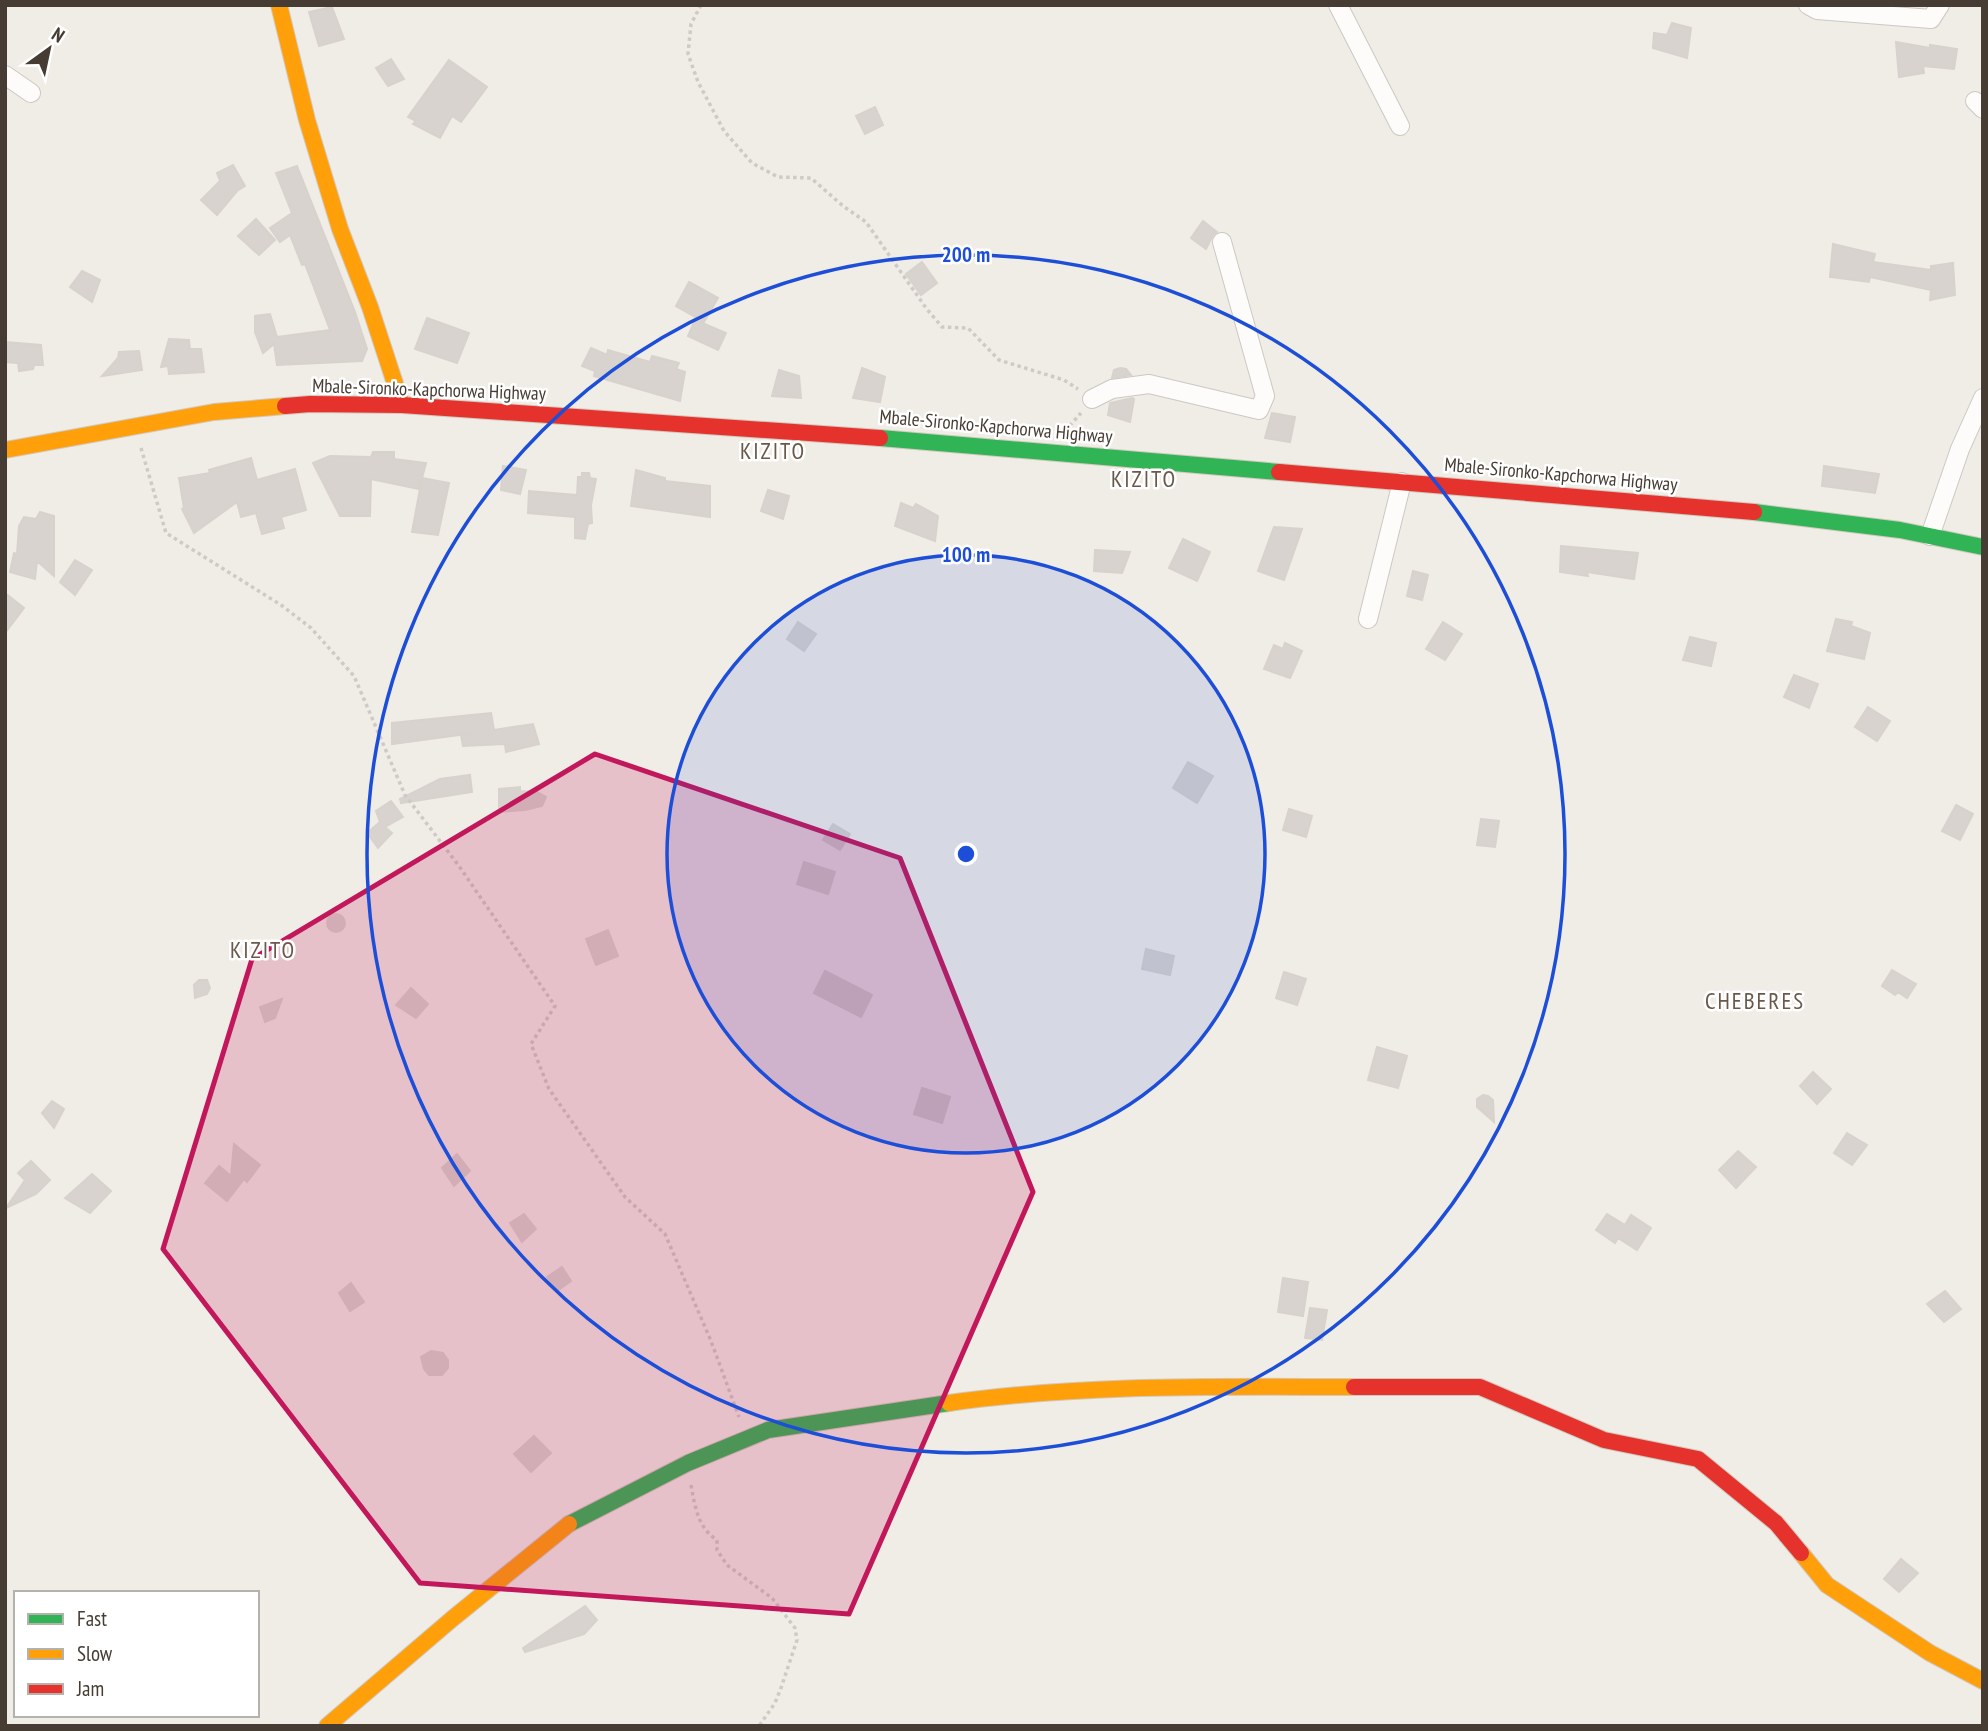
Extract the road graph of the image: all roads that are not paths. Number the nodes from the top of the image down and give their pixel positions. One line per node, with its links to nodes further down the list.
1 (279, 5): 11 (street)
2 (1338, 5): 7 (street)
3 (1808, 5): 4 (street)
4 (1940, 5)
5 (5, 75): 6 (street)
6 (31, 93)
7 (1400, 126)
8 (1222, 242): 10 (street)
9 (1983, 398): 14 (street)
10 (1092, 399)
11 (402, 405): 12 (street, Mbale-Sironko-Kapchorwa Highway); 13 (street, Mbale-Sironko-Kapchorwa Highway)
12 (5, 450)
13 (1402, 482): 14 (street, Mbale-Sironko-Kapchorwa Highway); 16 (street)
14 (1930, 536): 15 (street, Mbale-Sironko-Kapchorwa Highway)
15 (1983, 547)
16 (1368, 619)
17 (1983, 1681): 18 (street)
18 (327, 1726)

